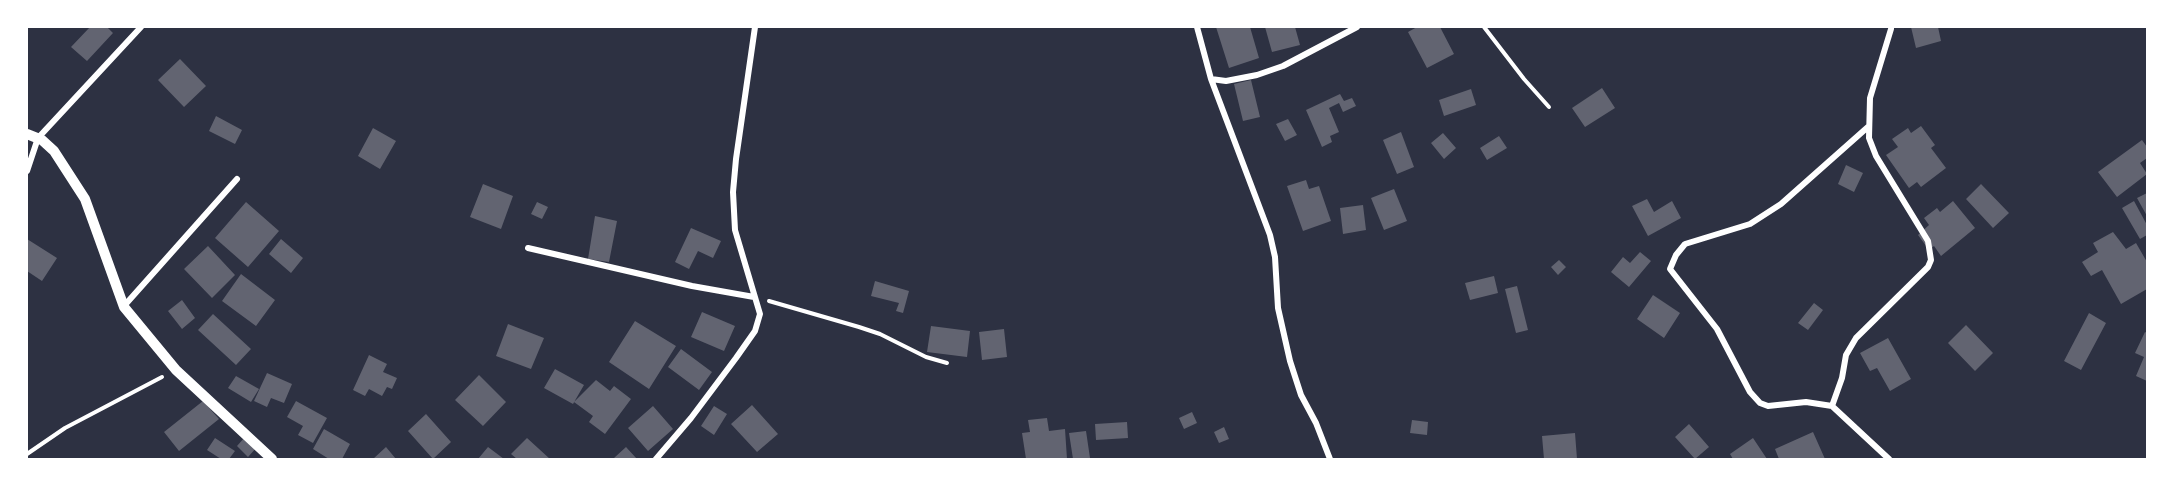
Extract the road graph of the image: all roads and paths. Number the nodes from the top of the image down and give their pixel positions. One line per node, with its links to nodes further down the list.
1 (141, 27): 11 (street)
2 (755, 27): 15 (street)
3 (1197, 27): 7 (street)
4 (1357, 27): 7 (street)
5 (1484, 27): 8 (path)
6 (1891, 29): 9 (street)
7 (1211, 79): 23 (street)
8 (1549, 107)
9 (1869, 126): 19 (street); 19 (street)
10 (27, 134): 11 (street)
11 (38, 138): 12 (street); 16 (street)
12 (27, 171)
13 (237, 179): 16 (street)
14 (528, 248): 15 (street)
15 (754, 297): 17 (path); 22 (street)
16 (124, 307): 18 (street)
17 (947, 363)
18 (176, 370): 20 (path); 21 (street)
19 (1832, 406): 24 (street)
20 (27, 454)
21 (272, 459)
22 (656, 459)
23 (1330, 459)
24 (1889, 459)

